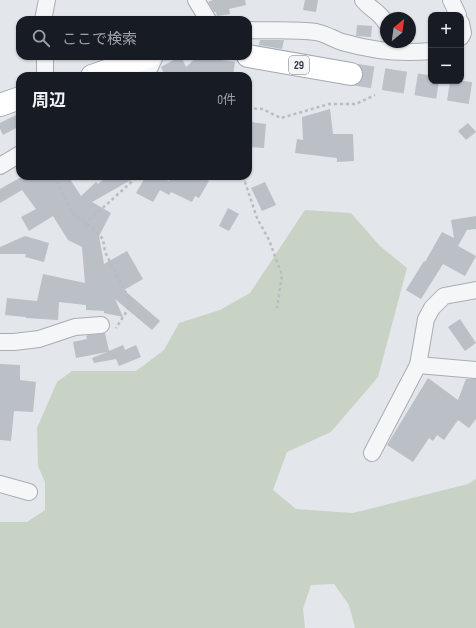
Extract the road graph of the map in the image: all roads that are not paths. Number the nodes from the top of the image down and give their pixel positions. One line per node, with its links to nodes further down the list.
1 (46, 0): 7 (street)
2 (196, 0): 8 (street)
3 (363, 0): 6 (street)
4 (451, 0): 5 (street)
5 (457, 12)
6 (380, 15)
7 (44, 16)
8 (206, 16)
9 (252, 30): 10 (street)
10 (380, 45)
11 (406, 48): 12 (street)
12 (428, 51)
13 (252, 57): 20 (main road, 29)
14 (45, 60): 17 (street)
15 (138, 60): 18 (main road)
16 (153, 60): 19 (street)
17 (45, 72)
18 (104, 72)
19 (144, 72)
20 (351, 74)
21 (16, 99): 22 (main road)
22 (0, 105)
23 (16, 156): 24 (street)
24 (0, 166)
25 (476, 290): 28 (street)
26 (101, 325): 27 (street)
27 (0, 342)
28 (418, 365): 29 (street); 30 (street)
29 (476, 370)
30 (372, 453)
31 (0, 484): 32 (street)
32 (29, 492)

